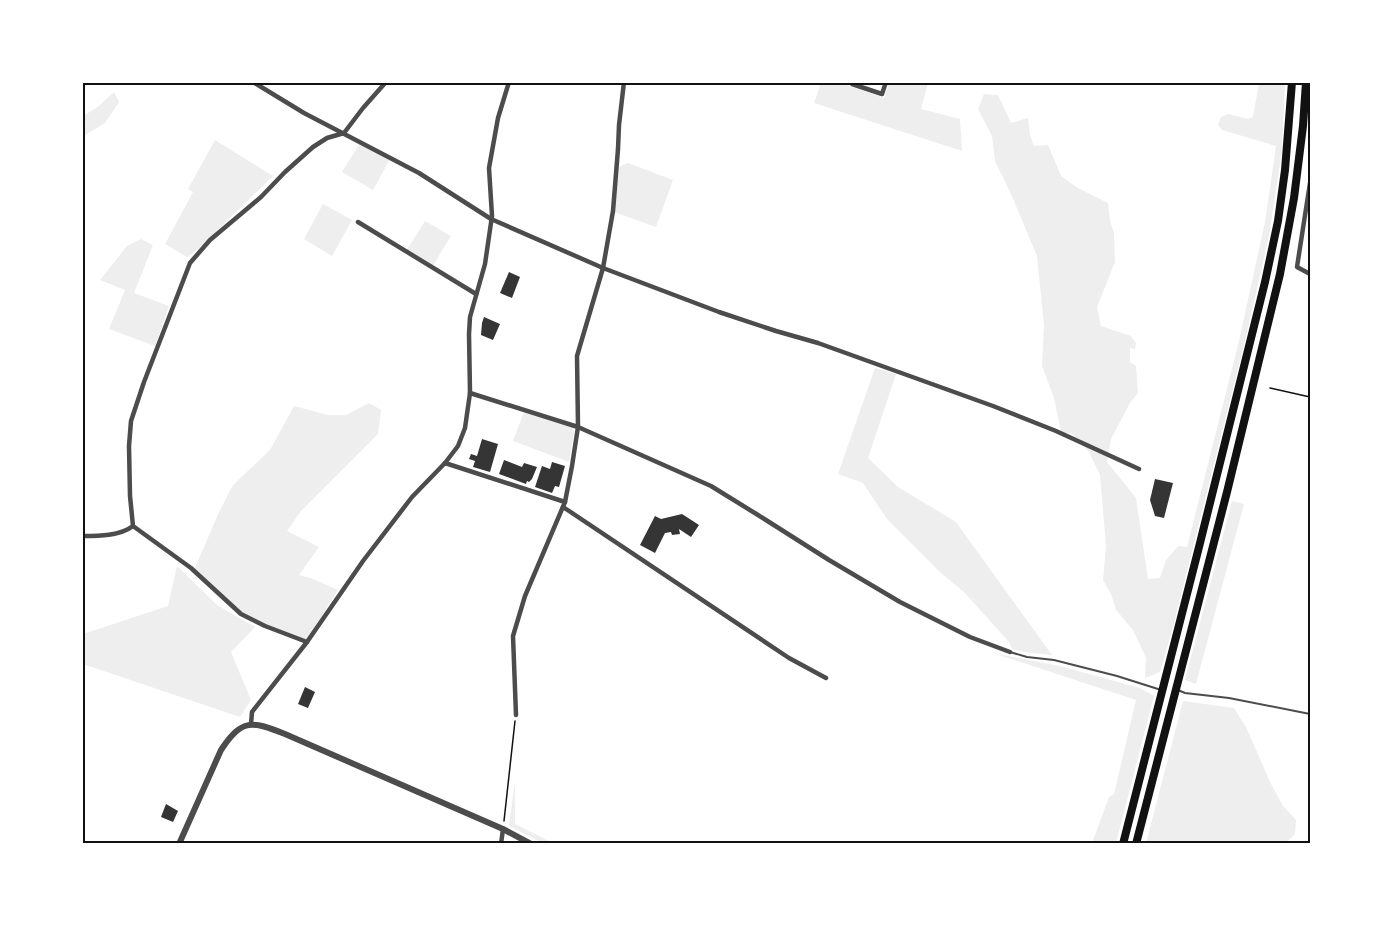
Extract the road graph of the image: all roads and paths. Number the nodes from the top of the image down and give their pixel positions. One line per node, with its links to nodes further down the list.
1 (253, 82): 9 (street)
2 (386, 82): 9 (street)
3 (509, 82): 11 (street)
4 (624, 82): 13 (street)
5 (886, 82): 8 (street)
6 (1292, 82): 29 (main road)
7 (1306, 82): 28 (main road)
8 (852, 84)
9 (344, 133): 11 (street); 23 (street)
10 (1311, 183): 14 (street)
11 (491, 219): 13 (street); 15 (street)
12 (358, 222): 15 (street)
13 (603, 268): 19 (street); 21 (street)
14 (1311, 274)
15 (476, 294): 17 (street)
16 (1270, 388): 18 (path)
17 (470, 393): 19 (street); 20 (street)
18 (1311, 397)
19 (578, 427): 22 (street); 26 (street)
20 (446, 463): 22 (street); 25 (street)
21 (1139, 469)
22 (564, 505): 27 (street); 31 (street)
23 (134, 526): 24 (street); 25 (street)
24 (82, 536)
25 (307, 642): 32 (street)
26 (1010, 652): 29 (lane)
27 (826, 678)
28 (1176, 688): 30 (lane); 38 (main road)
29 (1161, 694): 37 (main road)
30 (1311, 714)
31 (516, 715): 33 (path)
32 (251, 724): 33 (street); 34 (street)
33 (503, 829): 35 (street); 36 (street)
34 (179, 843)
35 (501, 843)
36 (531, 843)
37 (1123, 843)
38 (1136, 843)

